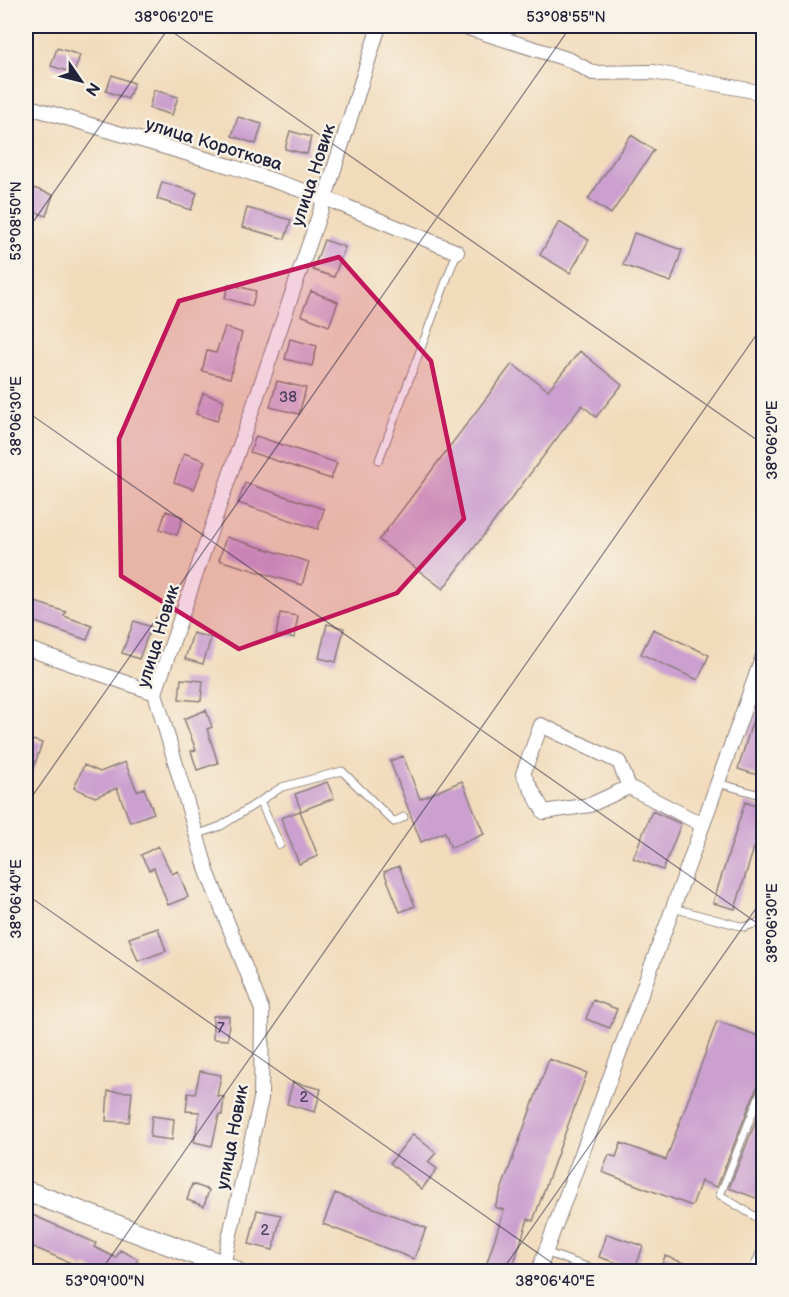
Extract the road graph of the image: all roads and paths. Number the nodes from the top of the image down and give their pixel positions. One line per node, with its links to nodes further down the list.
1 (379, 26): 5 (street, улица Новик)
2 (462, 26): 3 (street)
3 (764, 93)
4 (26, 106): 5 (street, улица Короткова)
5 (325, 198): 6 (street, улица Короткова); 10 (street, улица Новик)
6 (457, 252): 7 (lane)
7 (379, 460)
8 (26, 648): 10 (street)
9 (763, 653): 11 (street)
10 (155, 693): 17 (street, улица Новик)
11 (718, 783): 13 (lane); 16 (street)
12 (629, 787): 12 (street); 16 (street)
13 (764, 796)
14 (260, 801): 15 (lane); 17 (lane); 18 (lane)
15 (404, 817)
16 (703, 825): 19 (street)
17 (196, 835): 26 (street, улица Новик)
18 (280, 845)
19 (673, 908): 20 (lane); 24 (street)
20 (764, 914)
21 (764, 1084): 23 (lane)
22 (26, 1191): 26 (main road)
23 (764, 1222)
24 (545, 1252): 27 (street); 28 (lane)
25 (764, 1253): 29 (street)
26 (228, 1269)
27 (538, 1272)
28 (601, 1272)
29 (756, 1272)

